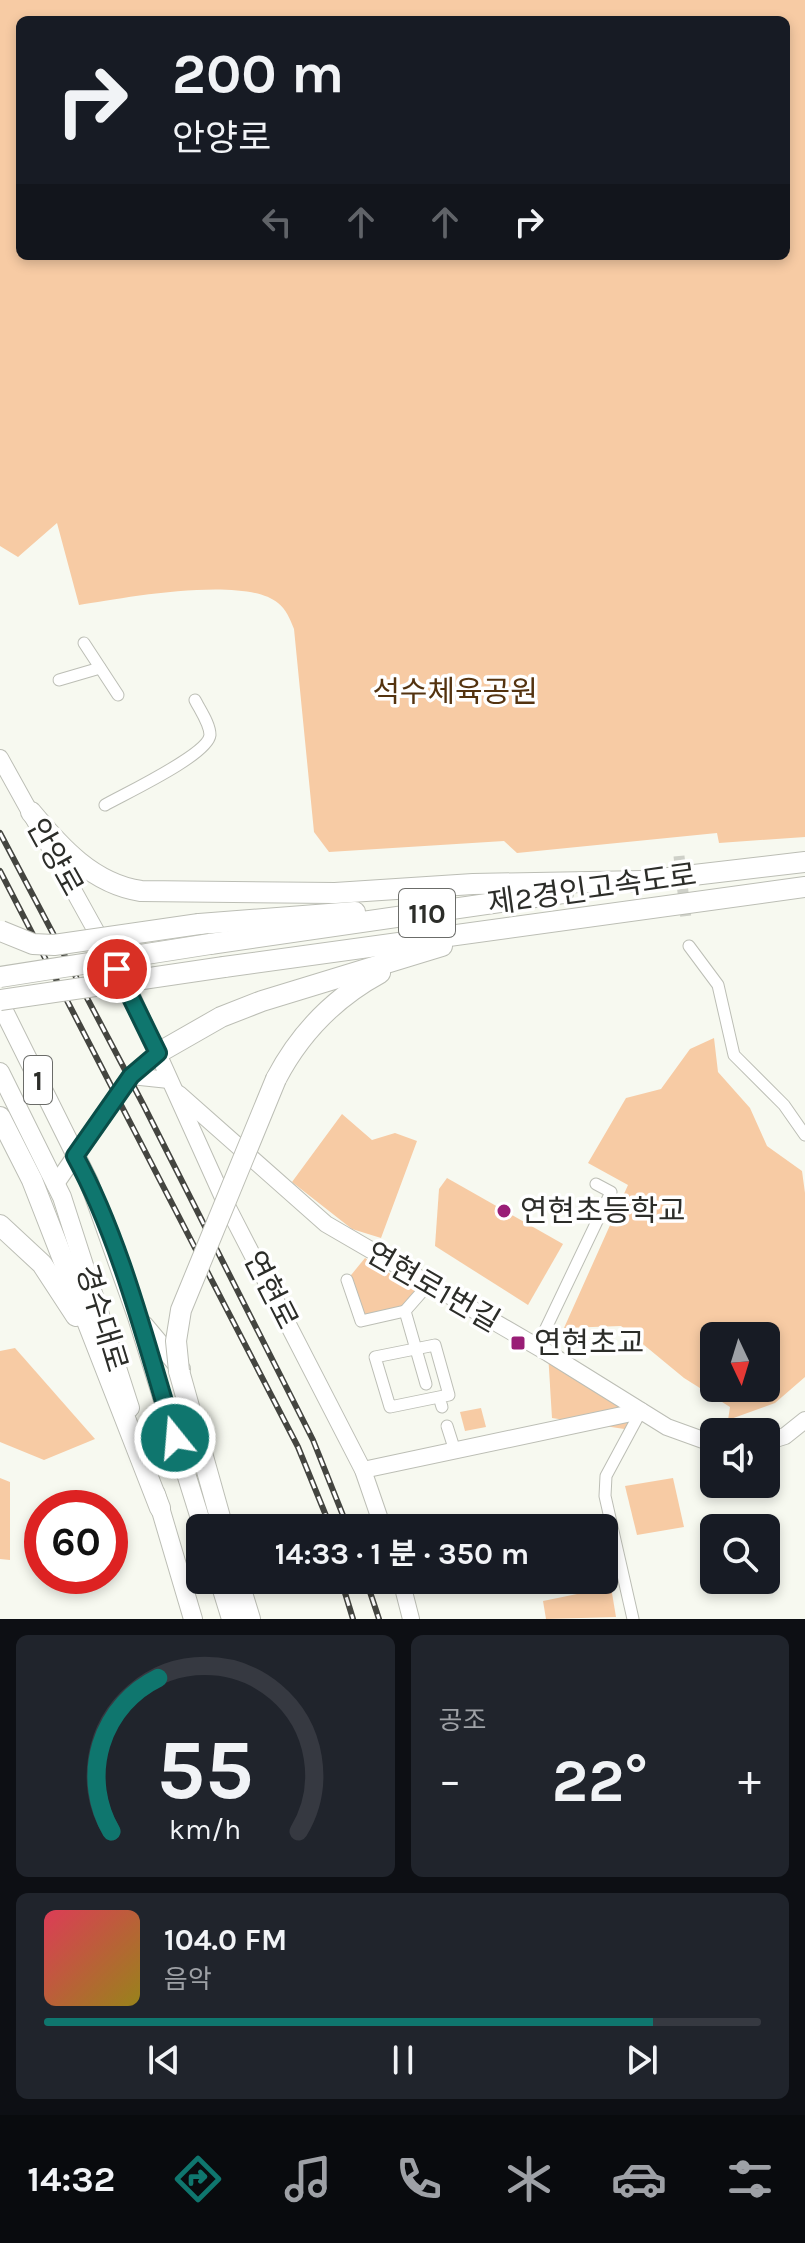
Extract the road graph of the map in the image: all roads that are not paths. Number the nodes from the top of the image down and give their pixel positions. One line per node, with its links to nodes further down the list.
1 (84, 643): 2 (street)
2 (100, 668): 3 (street); 4 (street)
3 (59, 680)
4 (118, 695)
5 (195, 700): 7 (street)
6 (0, 758): 8 (street, 안양로)
7 (105, 805)
8 (31, 812): 10 (highway); 19 (street, 안양로)
9 (805, 862): 10 (highway, 제2경인고속도로 / 110)
10 (644, 881): 12 (highway, 제2경인고속도로 / 110)
11 (805, 887): 13 (highway, 제2경인고속도로 / 110)
12 (435, 912): 14 (highway, bridge); 17 (highway, 제2경인고속도로 / 110, bridge)
13 (547, 921): 16 (highway); 18 (highway, 제2경인고속도로 / 110, bridge)
14 (1, 931)
15 (689, 946): 24 (street)
16 (439, 947): 19 (highway); 48 (highway, bridge)
17 (0, 977)
18 (0, 1001): 25 (main road, 경수대로 / 1)
19 (158, 1053): 21 (street); 22 (street, 연현로)
20 (0, 1072): 28 (main road, 경수대로 / 1)
21 (131, 1076): 22 (street); 25 (street, bridge)
22 (174, 1086): 26 (street, 연현로1번길); 29 (street, 연현로)
23 (0, 1117): 37 (highway)
24 (805, 1135)
25 (75, 1156): 28 (street); 34 (main road, 경수대로 / 1)
26 (253, 1160): 29 (street); 32 (street, 연현로1번길)
27 (596, 1184): 35 (street)
28 (55, 1185): 46 (main road, 경수대로 / 1)
29 (224, 1200): 45 (street, 연현로)
30 (0, 1225): 37 (highway)
31 (347, 1280): 33 (street)
32 (427, 1286): 33 (street); 35 (street, 연현로1번길)
33 (405, 1311): 36 (street)
34 (137, 1317): 47 (main road, 경수대로 / 1); 49 (main road)
35 (537, 1347): 39 (street, 연현로1번길)
36 (416, 1349): 36 (street); 38 (street)
37 (110, 1382): 46 (highway)
38 (426, 1384)
39 (641, 1411): 43 (street, 연현로1번길); 44 (street); 60 (street)
40 (805, 1420): 42 (street)
41 (447, 1426): 44 (street)
42 (780, 1438)
43 (700, 1439)
44 (455, 1451): 45 (street)
45 (363, 1470): 50 (street, 연현로)
46 (160, 1508): 55 (main road, 경수대로 / 1)
47 (199, 1514)
48 (219, 1514)
49 (227, 1514)
50 (378, 1514)
51 (223, 1594): 56 (main road)
52 (242, 1594): 57 (highway)
53 (251, 1594): 58 (main road)
54 (405, 1594): 59 (street)
55 (193, 1619)
56 (231, 1619)
57 (250, 1619)
58 (258, 1619)
59 (411, 1619)
60 (633, 1619)

